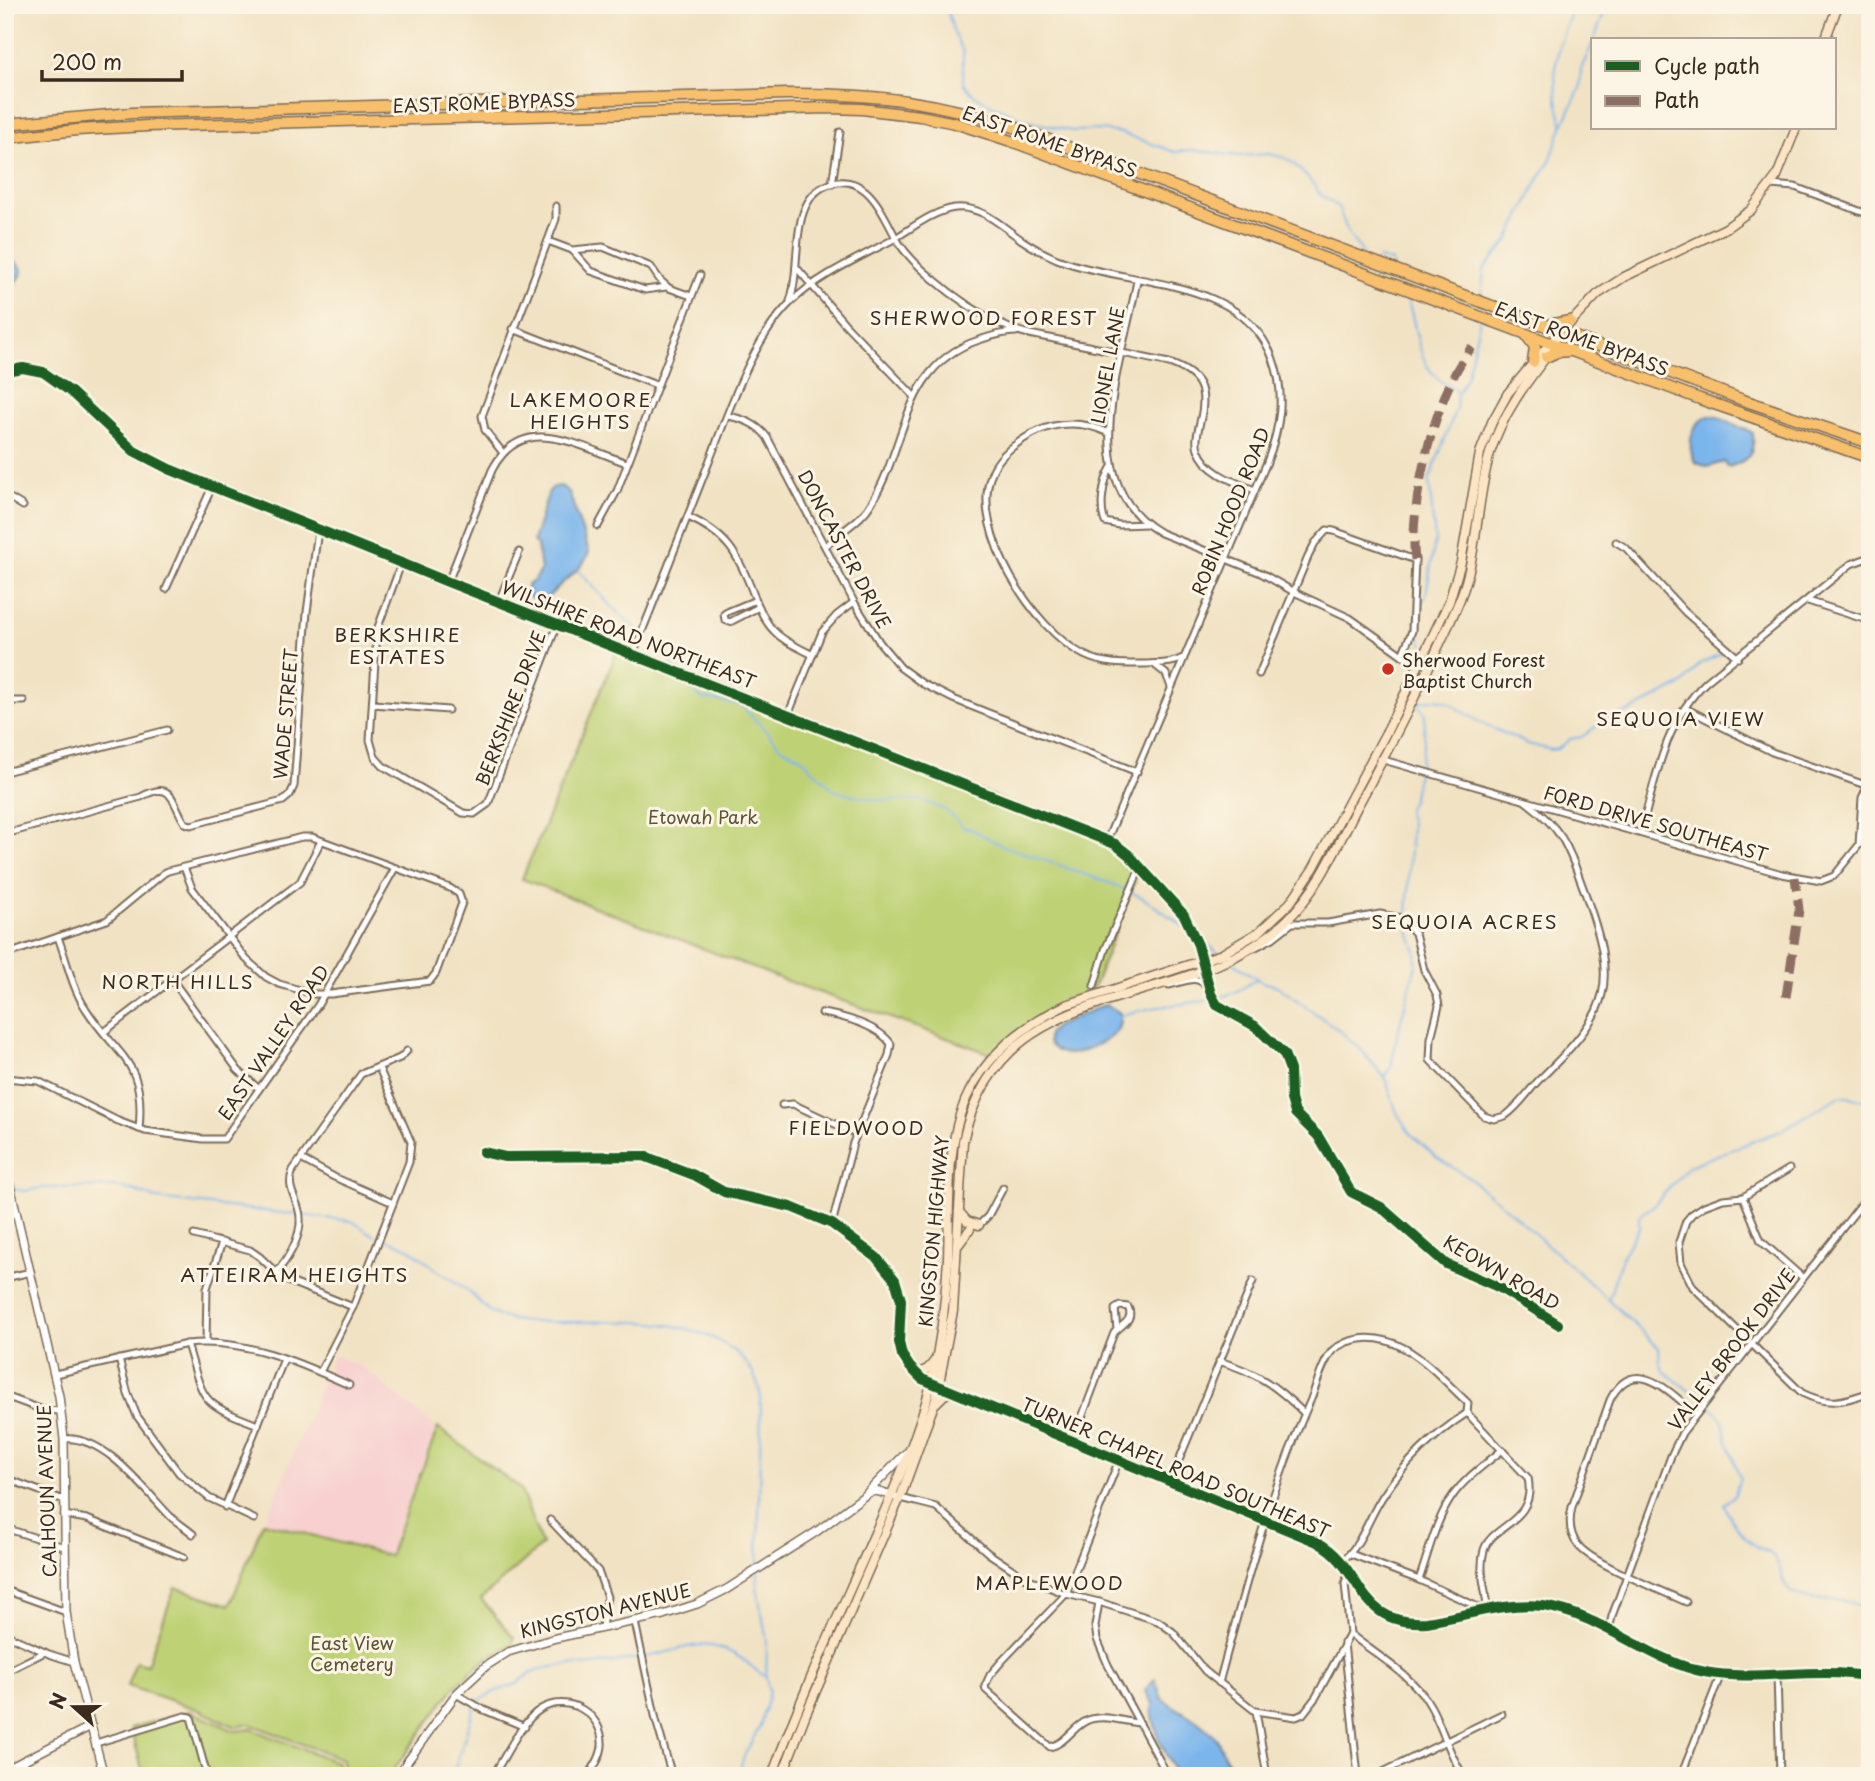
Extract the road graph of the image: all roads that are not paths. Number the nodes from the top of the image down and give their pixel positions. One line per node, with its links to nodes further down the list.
1 (1838, 5): 2 (main road)
2 (1826, 38)
3 (5, 124): 23 (highway, EAST ROME BYPASS)
4 (1795, 130): 8 (main road)
5 (840, 132): 7 (street)
6 (5, 138): 27 (highway, EAST ROME BYPASS)
7 (832, 184): 11 (street); 14 (street)
8 (1772, 185): 10 (street); 21 (main road)
9 (556, 206): 12 (street)
10 (1870, 215)
11 (896, 237): 16 (street, ROBIN HOOD ROAD); 17 (street, ROBIN HOOD ROAD); 22 (street)
12 (548, 241): 13 (street); 24 (street)
13 (572, 250): 18 (street); 18 (street)
14 (796, 267): 17 (street); 20 (street)
15 (700, 275): 19 (street)
16 (1137, 280): 32 (street, LIONEL LANE); 46 (street, ROBIN HOOD ROAD)
17 (812, 286): 20 (street, ROBIN HOOD ROAD); 37 (street)
18 (669, 288): 19 (street)
19 (691, 296): 36 (street)
20 (788, 304): 38 (street, ROBIN HOOD ROAD)
21 (1573, 318): 23 (highway); 26 (main road); 29 (highway)
22 (996, 322): 25 (street); 28 (street)
23 (1544, 325): 26 (highway, EAST ROME BYPASS)
24 (513, 329): 36 (street); 41 (street)
25 (1020, 332): 28 (street); 32 (street)
26 (1561, 332): 29 (highway, EAST ROME BYPASS); 30 (main road)
27 (1524, 333): 30 (highway, EAST ROME BYPASS); 34 (highway)
28 (996, 335): 37 (street)
29 (1581, 339): 40 (highway, EAST ROME BYPASS)
30 (1552, 344): 31 (highway, EAST ROME BYPASS); 33 (main road); 34 (main road)
31 (1573, 351): 33 (highway); 42 (highway, EAST ROME BYPASS)
32 (1123, 353): 39 (street, LIONEL LANE); 46 (street)
33 (1546, 357): 79 (main road)
34 (1533, 362): 77 (main road)
35 (5, 371): 45 (street, WILSHIRE ROAD NORTHEAST)
36 (656, 385): 43 (street)
37 (914, 396): 56 (street)
38 (728, 416): 51 (street, ROBIN HOOD ROAD); 56 (street, DONCASTER DRIVE)
39 (1109, 433): 44 (street, LIONEL LANE); 76 (street)
40 (1870, 443)
41 (503, 453): 43 (street); 61 (street)
42 (1870, 458)
43 (627, 463): 53 (street)
44 (1111, 468): 47 (street, LIONEL LANE); 48 (street)
45 (212, 487): 54 (street, WILSHIRE ROAD NORTHEAST); 62 (street)
46 (1255, 491): 59 (street, ROBIN HOOD ROAD)
47 (1121, 492): 48 (street); 52 (street, LIONEL LANE)
48 (1104, 494): 52 (street)
49 (5, 495): 50 (street)
50 (23, 506)
51 (688, 517): 64 (street); 71 (street, ROBIN HOOD ROAD)
52 (1146, 524): 59 (street, LIONEL LANE)
53 (598, 526)
54 (318, 530): 60 (street, WILSHIRE ROAD NORTHEAST); 97 (street, WADE STREET)
55 (1616, 542): 75 (street)
56 (826, 546): 67 (street, DONCASTER DRIVE)
57 (519, 552): 65 (street)
58 (1870, 557): 66 (street)
59 (1226, 559): 63 (street, LIONEL LANE); 74 (street, ROBIN HOOD ROAD)
60 (401, 564): 61 (street, WILSHIRE ROAD NORTHEAST); 83 (street, BERKSHIRE DRIVE)
61 (448, 582): 65 (street, WILSHIRE ROAD NORTHEAST)
62 (166, 589)
63 (1294, 592): 73 (street, LIONEL LANE); 73 (street); 78 (street)
64 (756, 600): 68 (street); 68 (street)
65 (499, 601): 70 (street, WILSHIRE ROAD NORTHEAST)
66 (1808, 601): 69 (street); 75 (street)
67 (854, 602): 72 (street); 92 (street, DONCASTER DRIVE)
68 (760, 607): 72 (street)
69 (1870, 621)
70 (557, 625): 71 (street, WILSHIRE ROAD NORTHEAST); 83 (street, BERKSHIRE DRIVE)
71 (633, 654): 86 (street, WILSHIRE ROAD NORTHEAST)
72 (811, 654): 86 (street)
73 (1402, 655): 77 (street, LIONEL LANE)
74 (1186, 656): 76 (street); 80 (street, ROBIN HOOD ROAD)
75 (1738, 658): 84 (street)
76 (1150, 664): 80 (street)
77 (1419, 667): 79 (street, LIONEL LANE); 88 (main road)
78 (1259, 674)
79 (1425, 675): 89 (main road)
80 (1171, 690): 92 (street, ROBIN HOOD ROAD)
81 (5, 701): 82 (street)
82 (24, 701)
83 (373, 704): 85 (street)
84 (1685, 708): 93 (street); 96 (street)
85 (448, 710)
86 (788, 715): 98 (street, WILSHIRE ROAD NORTHEAST)
87 (167, 730): 91 (street)
88 (1374, 757): 89 (street, FORD DRIVE SOUTHEAST); 109 (main road)
89 (1383, 760): 90 (street, FORD DRIVE SOUTHEAST); 95 (main road)
90 (1399, 764): 94 (street, FORD DRIVE SOUTHEAST); 95 (street)
91 (5, 772)
92 (1137, 772): 98 (street, ROBIN HOOD ROAD)
93 (1869, 786): 96 (street, FORD DRIVE SOUTHEAST)
94 (1525, 801): 96 (street, FORD DRIVE SOUTHEAST); 104 (street)
95 (1356, 809): 103 (main road)
96 (1641, 832)
97 (5, 834)
98 (1107, 840): 102 (street, WILSHIRE ROAD NORTHEAST)
99 (321, 841): 100 (street); 101 (street); 106 (street)
100 (184, 867): 105 (street); 106 (street)
101 (395, 867): 116 (street, EAST VALLEY ROAD); 116 (street)
102 (1140, 868): 110 (street, WILSHIRE ROAD NORTHEAST); 113 (street)
103 (1298, 908): 104 (street); 107 (main road)
104 (1302, 922): 107 (street)
105 (58, 937): 108 (street); 118 (street)
106 (229, 937): 112 (street); 116 (street)
107 (1248, 951): 109 (main road)
108 (5, 955)
109 (1223, 958): 110 (main road, KINGSTON HIGHWAY); 111 (main road, KINGSTON HIGHWAY)
110 (1202, 961): 111 (street, WILSHIRE ROAD NORTHEAST); 138 (main road, KINGSTON HIGHWAY)
111 (1203, 971): 114 (main road, KINGSTON HIGHWAY); 115 (street, KEOWN ROAD)
112 (173, 981): 118 (street); 122 (street)
113 (1094, 986)
114 (1149, 988): 115 (street); 134 (main road, KINGSTON HIGHWAY)
115 (1209, 988): 148 (street, KEOWN ROAD)
116 (325, 994): 122 (street, EAST VALLEY ROAD)
117 (822, 1013): 125 (street)
118 (104, 1032): 124 (street)
119 (407, 1051): 120 (street)
120 (379, 1068): 127 (street); 133 (street)
121 (5, 1078): 124 (street, EAST VALLEY ROAD)
122 (259, 1089): 124 (street, EAST VALLEY ROAD)
123 (782, 1105): 125 (street)
124 (139, 1129)
125 (856, 1134): 135 (street)
126 (483, 1152): 135 (street)
127 (301, 1159): 133 (street); 143 (street)
128 (5, 1164): 142 (street, CALHOUN AVENUE)
129 (1789, 1169): 132 (street)
130 (1003, 1188): 136 (street)
131 (1870, 1193): 145 (street, VALLEY BROOK DRIVE)
132 (1743, 1197): 145 (street); 152 (street)
133 (393, 1203): 147 (street)
134 (959, 1211): 136 (main road); 138 (main road, KINGSTON HIGHWAY)
135 (832, 1224): 157 (street)
136 (979, 1225): 137 (street)
137 (970, 1229): 138 (street); 141 (main road)
138 (953, 1230): 141 (main road, KINGSTON HIGHWAY); 153 (main road, KINGSTON HIGHWAY)
139 (194, 1235): 140 (street)
140 (222, 1242): 143 (street); 150 (street)
141 (957, 1246): 161 (main road, KINGSTON HIGHWAY)
142 (31, 1272): 144 (street); 159 (street, CALHOUN AVENUE)
143 (275, 1274): 147 (street)
144 (5, 1278)
145 (1803, 1278): 152 (street, VALLEY BROOK DRIVE)
146 (1253, 1281): 156 (street)
147 (353, 1307): 158 (street)
148 (1558, 1324)
149 (1116, 1330): 172 (street)
150 (206, 1342): 151 (street); 155 (street)
151 (187, 1344): 154 (street); 170 (street)
152 (1751, 1345): 163 (street); 169 (street, VALLEY BROOK DRIVE)
153 (936, 1358): 157 (main road); 161 (main road, KINGSTON HIGHWAY)
154 (119, 1359): 159 (street); 181 (street)
155 (284, 1359): 158 (street); 170 (street)
156 (1219, 1361): 167 (street); 177 (street)
157 (911, 1368): 161 (street)
158 (320, 1372): 160 (street)
159 (55, 1374): 166 (street, CALHOUN AVENUE)
160 (349, 1385)
161 (935, 1385): 162 (street, TURNER CHAPEL ROAD SOUTHEAST); 165 (main road); 173 (main road, KINGSTON HIGHWAY)
162 (952, 1392): 165 (main road); 172 (street, TURNER CHAPEL ROAD SOUTHEAST)
163 (1870, 1392)
164 (5, 1396): 166 (street)
165 (934, 1405): 179 (main road)
166 (61, 1411): 171 (street, CALHOUN AVENUE)
167 (1304, 1413): 168 (street); 185 (street)
168 (1467, 1413): 174 (street); 189 (street)
169 (1696, 1413): 193 (street, VALLEY BROOK DRIVE); 193 (street)
170 (258, 1425): 181 (street)
171 (64, 1439): 180 (street, CALHOUN AVENUE); 187 (street)
172 (1073, 1441): 175 (street, TURNER CHAPEL ROAD SOUTHEAST)
173 (911, 1447): 178 (street, KINGSTON AVENUE); 179 (main road, KINGSTON HIGHWAY)
174 (1502, 1450): 194 (street); 199 (street)
175 (1119, 1460): 177 (street, TURNER CHAPEL ROAD SOUTHEAST); 196 (street)
176 (5, 1478): 180 (street)
177 (1170, 1482): 185 (street, TURNER CHAPEL ROAD SOUTHEAST)
178 (868, 1493): 179 (street); 201 (street, KINGSTON AVENUE)
179 (896, 1497): 196 (street); 229 (main road); 230 (main road)
180 (64, 1500): 182 (street, CALHOUN AVENUE)
181 (225, 1507): 183 (street)
182 (64, 1515): 188 (street, CALHOUN AVENUE); 190 (street)
183 (254, 1519)
184 (550, 1520): 202 (street)
185 (1264, 1520): 191 (street, TURNER CHAPEL ROAD SOUTHEAST); 213 (street)
186 (5, 1528): 188 (street)
187 (193, 1534)
188 (64, 1548): 200 (street, CALHOUN AVENUE)
189 (1351, 1554): 191 (street); 194 (street)
190 (184, 1557)
191 (1341, 1562): 192 (street, TURNER CHAPEL ROAD SOUTHEAST)
192 (1348, 1572): 199 (street, TURNER CHAPEL ROAD SOUTHEAST); 205 (street)
193 (1628, 1575): 198 (street); 203 (street, VALLEY BROOK DRIVE)
194 (1419, 1580): 199 (street)
195 (5, 1590): 200 (street)
196 (1066, 1594): 197 (street); 217 (street)
197 (1099, 1602): 213 (street); 217 (street)
198 (1686, 1602)
199 (1487, 1611): 203 (street, TURNER CHAPEL ROAD SOUTHEAST)
200 (66, 1612): 208 (street, CALHOUN AVENUE)
201 (635, 1622): 202 (street, KINGSTON AVENUE); 228 (street)
202 (602, 1628): 214 (street, KINGSTON AVENUE)
203 (1606, 1630): 211 (street, TURNER CHAPEL ROAD SOUTHEAST)
204 (5, 1634): 207 (street)
205 (1350, 1634): 206 (street); 220 (street)
206 (1344, 1643): 215 (street); 233 (street)
207 (45, 1652): 208 (street); 209 (street)
208 (74, 1662): 218 (street, CALHOUN AVENUE)
209 (5, 1672)
210 (1777, 1673): 211 (street, TURNER CHAPEL ROAD SOUTHEAST); 212 (street, TURNER CHAPEL ROAD SOUTHEAST); 237 (street)
211 (1721, 1674): 236 (street)
212 (1870, 1677)
213 (1219, 1683): 215 (street)
214 (456, 1694): 219 (street); 225 (street, KINGSTON AVENUE)
215 (1256, 1711): 232 (street)
216 (1502, 1714): 220 (street)
217 (1140, 1723): 231 (street)
218 (91, 1726): 221 (street, CALHOUN AVENUE); 222 (street)
219 (525, 1727): 226 (street); 227 (street)
220 (1446, 1742): 234 (street); 235 (street)
221 (96, 1743): 223 (street, CALHOUN AVENUE); 224 (street)
222 (5, 1770)
223 (104, 1776)
224 (207, 1776)
225 (397, 1776)
226 (493, 1776)
227 (588, 1776)
228 (672, 1776)
229 (772, 1776)
230 (782, 1776)
231 (1168, 1776)
232 (1267, 1776)
233 (1358, 1776)
234 (1375, 1776)
235 (1464, 1776)
236 (1681, 1776)
237 (1780, 1776)

